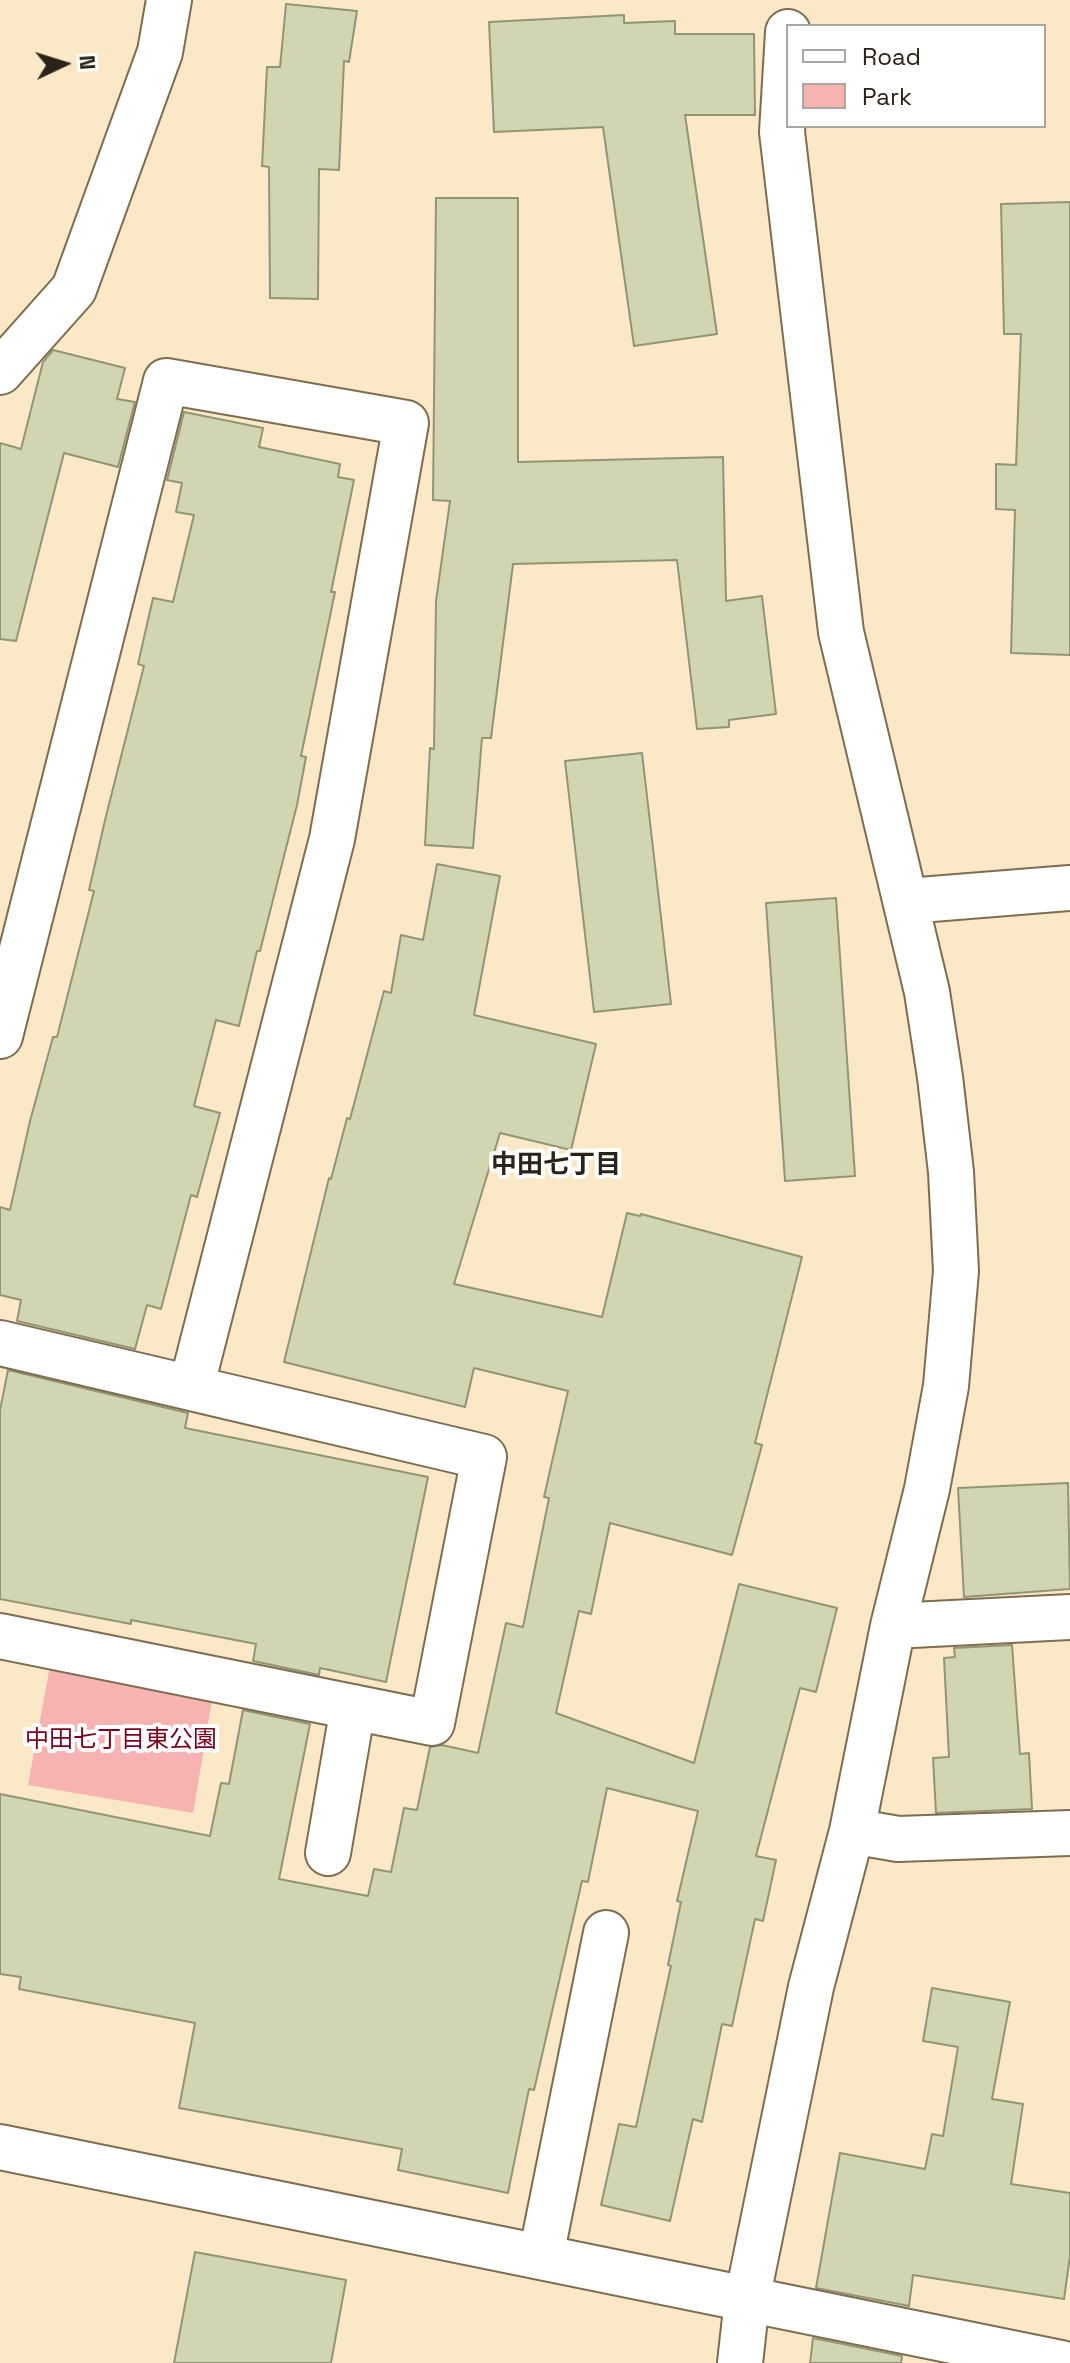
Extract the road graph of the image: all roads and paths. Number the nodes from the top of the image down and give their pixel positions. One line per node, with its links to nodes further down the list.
1 (169, 0): 5 (street)
2 (790, 0): 3 (street)
3 (788, 24)
4 (786, 63): 7 (street)
5 (0, 372)
6 (1070, 888): 7 (street)
7 (907, 901): 12 (street)
8 (0, 1036): 10 (street)
9 (0, 1343): 10 (street)
10 (191, 1388): 14 (street)
11 (1070, 1617): 12 (street)
12 (893, 1626): 15 (street)
13 (0, 1636): 14 (street)
14 (353, 1707): 17 (street)
15 (852, 1831): 16 (street); 21 (street)
16 (1070, 1833)
17 (328, 1853)
18 (606, 1933): 20 (street)
19 (0, 2147): 20 (street)
20 (541, 2256): 21 (street)
21 (747, 2300): 22 (street); 23 (street)
22 (740, 2363)
23 (1061, 2363)

